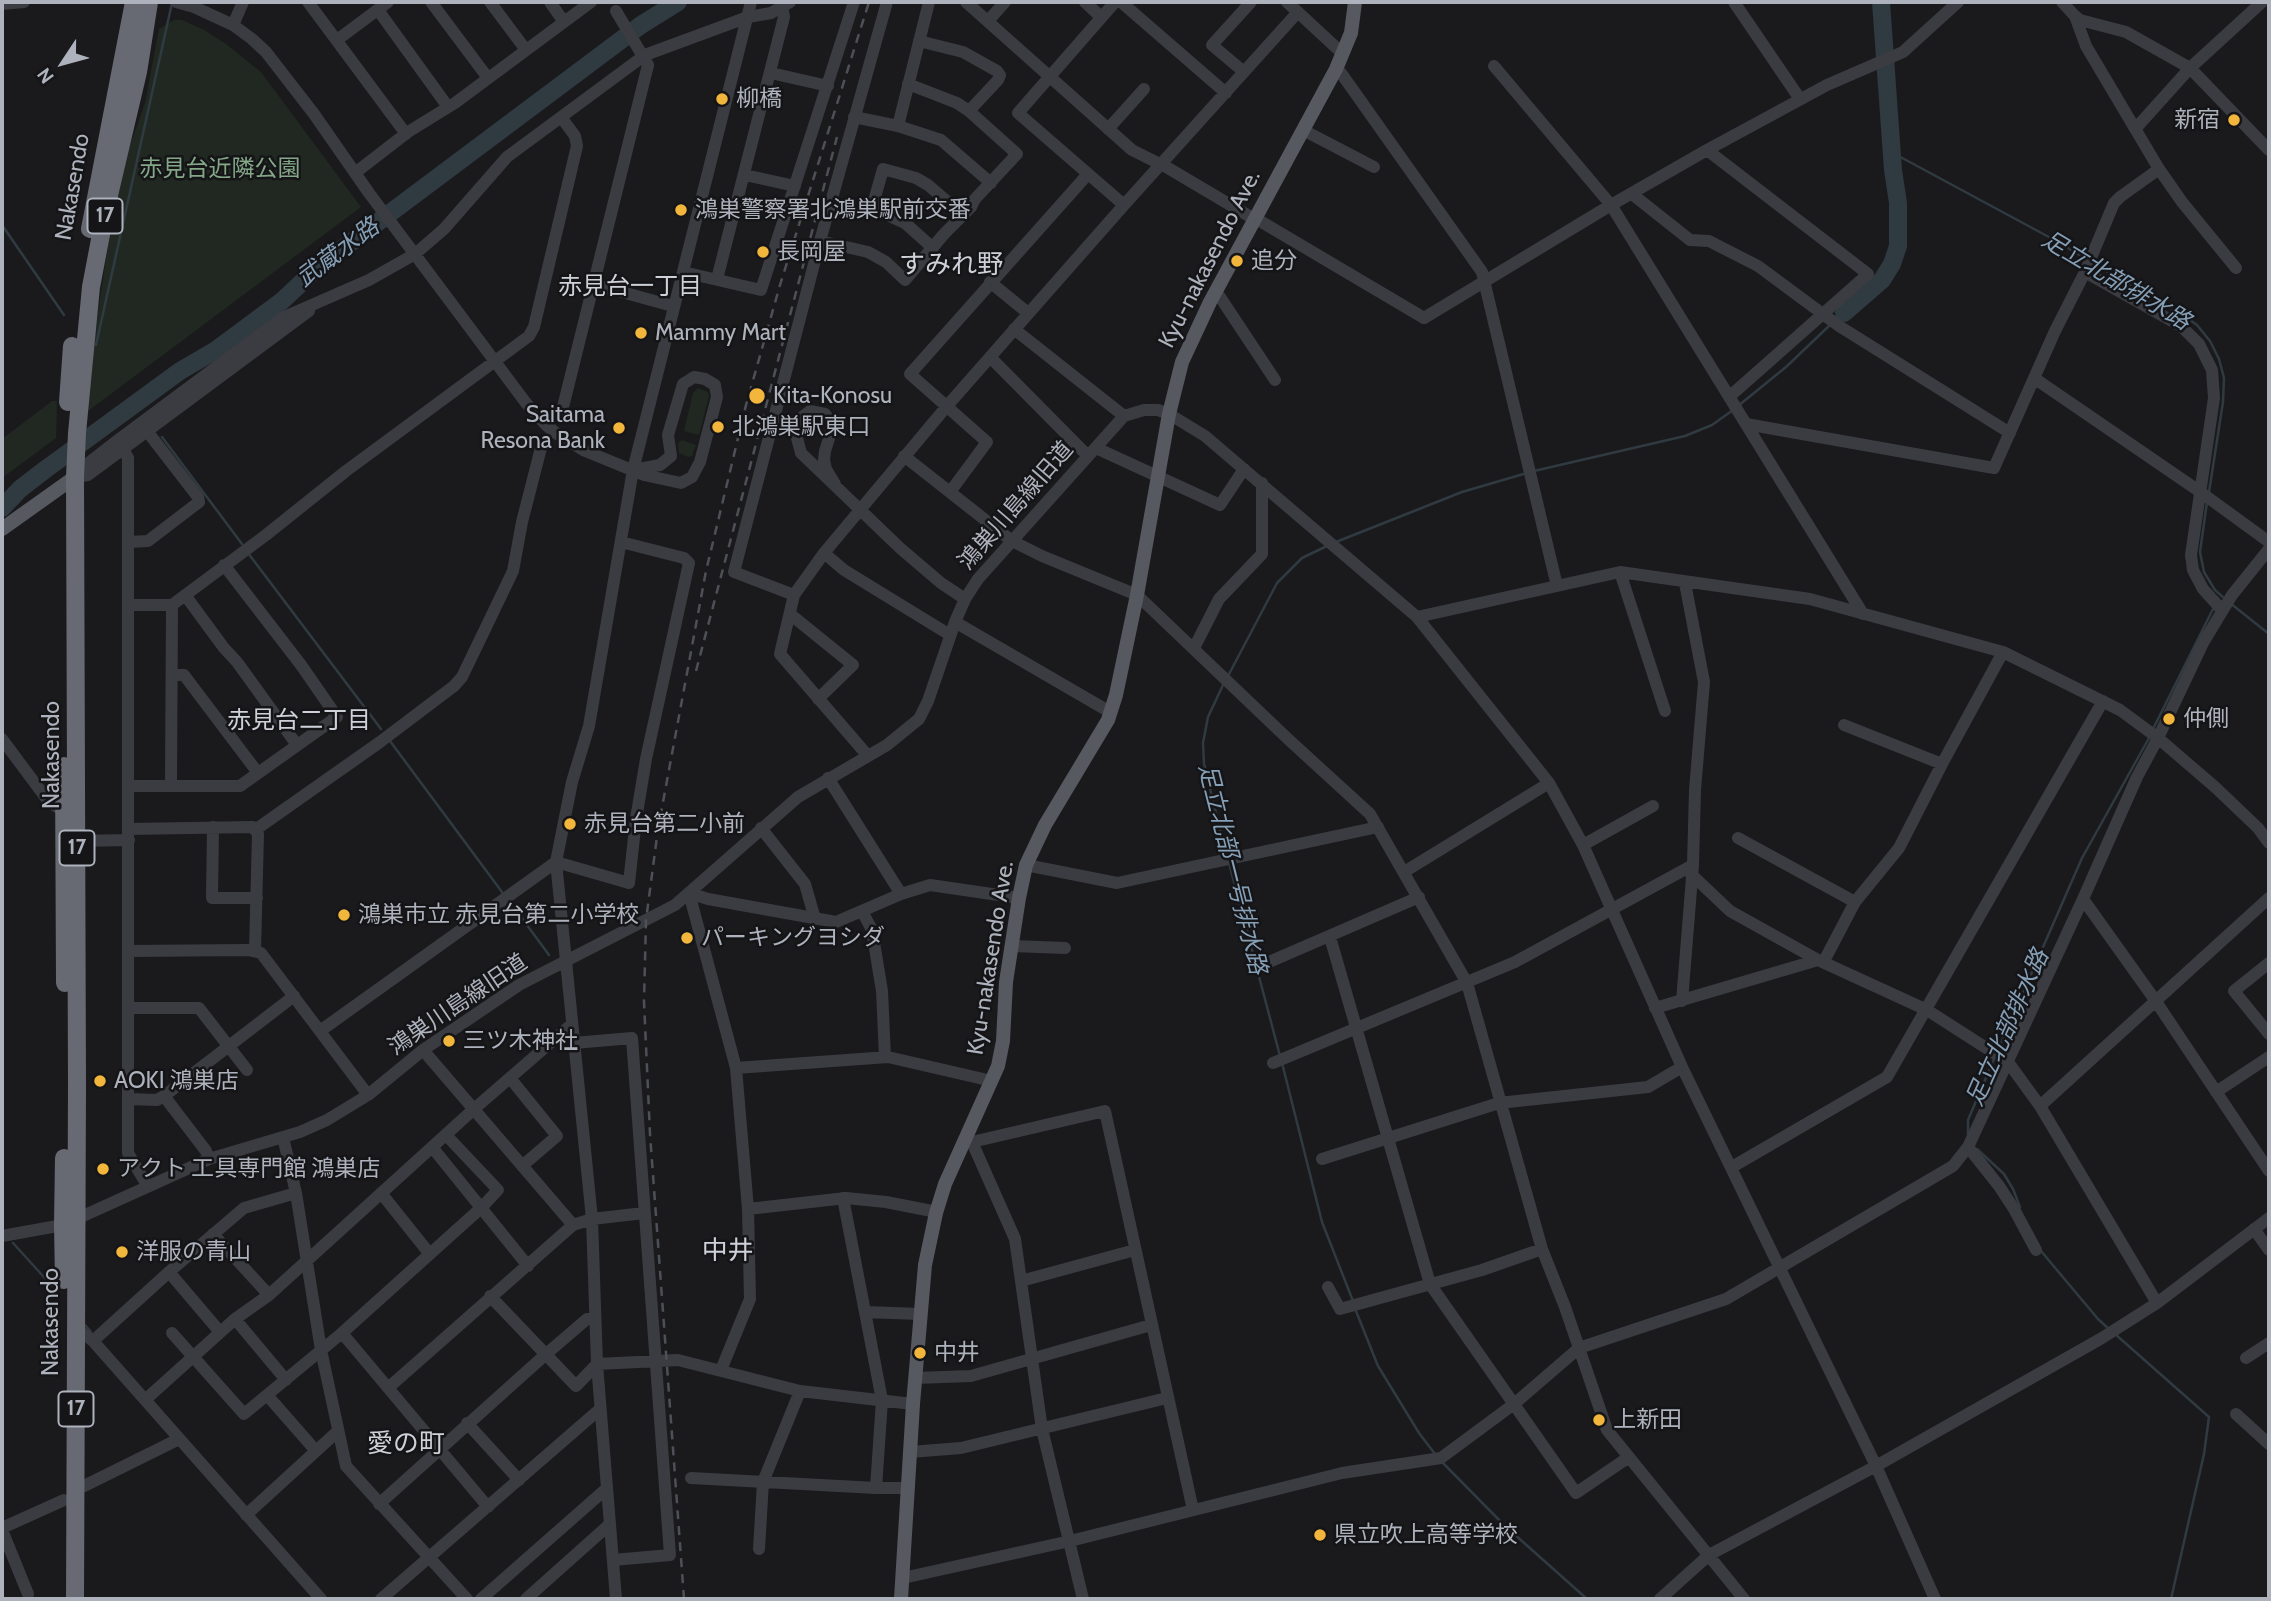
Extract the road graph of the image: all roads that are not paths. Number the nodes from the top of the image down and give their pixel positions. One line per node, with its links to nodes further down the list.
1 (24, 2): 26 (street)
2 (134, 2): 105 (highway, Nakasendo / 17)
3 (149, 2): 105 (highway, Nakasendo / 17)
4 (176, 2): 36 (street)
5 (243, 2): 36 (street)
6 (308, 2): 37 (street)
7 (432, 2): 47 (street)
8 (490, 2): 39 (street)
9 (550, 2): 35 (street)
10 (591, 2): 35 (street)
11 (854, 2): 49 (street)
12 (887, 2): 56 (street)
13 (929, 2): 38 (street)
14 (966, 2): 34 (street)
15 (1005, 2): 34 (street)
16 (1085, 2): 33 (street)
17 (1115, 2): 33 (street)
18 (1121, 2): 51 (street)
19 (1251, 2): 44 (street)
20 (1287, 2): 31 (street)
21 (1355, 2): 40 (main road, Kyu-nakasendo Ave.)
22 (1734, 2): 52 (street)
23 (1958, 2): 52 (street)
24 (2062, 2): 32 (street)
25 (2262, 2): 42 (street)
26 (2, 4)
27 (786, 4): 30 (street); 45 (street)
28 (383, 6): 37 (street); 53 (street)
29 (615, 6): 86 (street, bridge)
30 (749, 10): 55 (street); 81 (street)
31 (1298, 12): 40 (street); 44 (street)
32 (2075, 16): 42 (street); 58 (street)
33 (1101, 17): 46 (street)
34 (988, 21): 46 (street)
35 (564, 22): 39 (street)
36 (233, 25): 67 (street)
37 (337, 40): 61 (street)
38 (919, 41): 48 (street); 54 (street)
39 (526, 50): 47 (street)
40 (1342, 53): 43 (main road, Kyu-nakasendo Ave.)
41 (1494, 66): 74 (street)
42 (2190, 68): 58 (street); 63 (street)
43 (1336, 69): 60 (main road, Kyu-nakasendo Ave.); 84 (street)
44 (1244, 72): 51 (street)
45 (771, 73): 49 (street); 69 (street)
46 (1050, 77): 59 (street); 68 (street)
47 (488, 78): 53 (street)
48 (908, 84): 54 (street); 57 (street)
49 (828, 86): 71 (street)
50 (1144, 89): 59 (street)
51 (1226, 93): 64 (street)
52 (1800, 99): 62 (street)
53 (448, 107): 61 (street)
54 (969, 111): 70 (street)
55 (562, 117): 79 (street); 94 (street)
56 (854, 117): 57 (street); 77 (street)
57 (898, 126): 70 (street)
58 (2136, 128): 66 (street)
59 (1108, 129): 64 (street)
60 (1303, 130): 65 (street); 76 (main road, Kyu-nakasendo Ave.)
61 (406, 134): 67 (street)
62 (1707, 150): 72 (street); 91 (street)
63 (2269, 150)
64 (1161, 165): 73 (street); 76 (street)
65 (1374, 167)
66 (2159, 169): 80 (street); 82 (street)
67 (355, 173): 79 (street)
68 (1088, 174): 73 (street); 85 (street)
69 (745, 175): 71 (street); 83 (street)
70 (991, 183): 75 (street)
71 (795, 186): 83 (street)
72 (1632, 194): 74 (street); 91 (street)
73 (1124, 205): 90 (street)
74 (1611, 205): 84 (street); 97 (street)
75 (963, 215): 78 (street); 78 (street)
76 (1255, 218): 84 (street); 87 (main road, Kyu-nakasendo Ave.)
77 (820, 241): 78 (street); 131 (street)
78 (933, 248)
79 (412, 250): 88 (street); 94 (street)
80 (2236, 268)
81 (683, 272): 83 (street); 111 (street)
82 (2085, 272): 95 (street); 116 (street)
83 (717, 279)
84 (1486, 281): 129 (street)
85 (990, 282): 90 (street); 98 (street)
86 (593, 284): 89 (street); 100 (street)
87 (1215, 292): 96 (street); 99 (main road, Kyu-nakasendo Ave.)
88 (321, 303): 103 (street); 106 (street)
89 (669, 305)
90 (1028, 313): 92 (street)
91 (1824, 315): 97 (street); 104 (street)
92 (1014, 329): 93 (street); 101 (street)
93 (990, 357): 98 (street); 108 (street)
94 (495, 360): 111 (street); 126 (street)
95 (2034, 378): 104 (street); 116 (street)
96 (1275, 380)
97 (1731, 400): 102 (street)
98 (947, 406): 109 (street); 117 (street)
99 (1169, 414): 101 (street); 110 (street); 113 (main road, Kyu-nakasendo Ave.)
100 (561, 415)
101 (1124, 416): 108 (street, 鴻巣川島線旧道)
102 (1743, 419): 104 (street); 138 (street)
103 (147, 431): 106 (street); 121 (street)
104 (2010, 433)
105 (71, 437): 112 (highway, Nakasendo / 17)
106 (121, 444): 112 (street); 121 (street)
107 (542, 444): 165 (street)
108 (1092, 452): 113 (street); 120 (street, 鴻巣川島線旧道)
109 (904, 456): 117 (street); 118 (street)
110 (1244, 469): 113 (street); 114 (street)
111 (633, 470): 111 (street); 122 (street)
112 (70, 474): 119 (main road); 161 (highway, Nakasendo / 17); 168 (highway, Nakasendo / 17)
113 (1158, 478): 132 (main road, Kyu-nakasendo Ave.)
114 (1262, 483): 139 (street); 142 (street)
115 (835, 484): 115 (street); 118 (street)
116 (2199, 491): 123 (street); 134 (street)
117 (950, 492): 120 (street)
118 (861, 510): 125 (street); 133 (street)
119 (2, 529)
120 (1012, 541): 132 (street); 133 (street, 鴻巣川島線旧道)
121 (128, 542): 135 (street)
122 (621, 542): 171 (street); 171 (street)
123 (2269, 542)
124 (2269, 549): 134 (street)
125 (824, 553): 131 (street); 141 (street)
126 (224, 565): 130 (street); 152 (street)
127 (1620, 572): 128 (street); 129 (street); 147 (street)
128 (1685, 583): 138 (street); 173 (street)
129 (1557, 586): 139 (street)
130 (185, 595): 136 (street); 152 (street)
131 (794, 595): 137 (street)
132 (1137, 595): 142 (street); 148 (main road, Kyu-nakasendo Ave.)
133 (965, 599): 140 (street, 鴻巣川島線旧道)
134 (2227, 603): 150 (street)
135 (129, 605): 136 (street); 159 (street)
136 (172, 605): 144 (street)
137 (790, 614): 145 (street); 145 (street)
138 (1863, 614): 143 (street)
139 (1417, 617): 157 (street)
140 (955, 622): 141 (street, 鴻巣川島線旧道); 148 (street)
141 (950, 635): 153 (street, 鴻巣川島線旧道)
142 (1194, 648): 163 (street)
143 (2003, 652): 146 (street); 154 (street)
144 (172, 675): 155 (street); 158 (street)
145 (818, 699): 153 (street)
146 (2103, 701): 150 (street); 201 (street)
147 (1665, 711)
148 (1110, 712): 172 (main road, Kyu-nakasendo Ave.)
149 (1844, 725): 154 (street)
150 (2158, 738): 169 (street); 181 (street)
151 (2, 739): 161 (street)
152 (297, 745): 155 (street)
153 (867, 756): 156 (street, 鴻巣川島線旧道)
154 (1941, 764): 182 (street)
155 (258, 773): 158 (street)
156 (828, 778): 164 (street, 鴻巣川島線旧道); 176 (street)
157 (1549, 783): 170 (street); 174 (street)
158 (171, 785): 159 (street)
159 (128, 786): 166 (street)
160 (1653, 806): 170 (street)
161 (64, 811): 246 (highway, Nakasendo / 17)
162 (213, 827): 165 (street); 166 (street); 178 (street)
163 (1378, 827): 172 (street); 174 (street)
164 (761, 828): 175 (street, 鴻巣川島線旧道); 185 (street)
165 (255, 830): 178 (street)
166 (128, 835): 168 (street); 190 (street)
167 (1738, 838): 182 (street)
168 (77, 841): 246 (highway, Nakasendo / 17)
169 (2269, 844)
170 (1583, 845): 183 (street)
171 (556, 862): 192 (street); 204 (street)
172 (1026, 864): 179 (main road, Kyu-nakasendo Ave.)
173 (1692, 869): 183 (street); 191 (street); 198 (street)
174 (1405, 872): 177 (street)
175 (689, 893): 185 (street); 192 (street, 鴻巣川島線旧道); 214 (street)
176 (901, 894): 179 (street); 184 (street)
177 (1419, 897): 186 (street); 195 (street)
178 (257, 898): 189 (street)
179 (1018, 898): 187 (main road, Kyu-nakasendo Ave.)
180 (2269, 898): 197 (street)
181 (2083, 899): 197 (street); 212 (street)
182 (1855, 902): 191 (street)
183 (1612, 909): 195 (street); 200 (street)
184 (862, 911): 185 (street); 209 (street)
185 (815, 919)
186 (1330, 937): 193 (street); 203 (street)
187 (1012, 946): 188 (street); 217 (main road, Kyu-nakasendo Ave.)
188 (1065, 948)
189 (255, 950): 190 (street); 196 (street)
190 (128, 951): 199 (street)
191 (1821, 960): 198 (street); 201 (street)
192 (566, 961): 202 (street); 208 (street, 鴻巣川島線旧道)
193 (1269, 962)
194 (2269, 963): 205 (street)
195 (1467, 983): 203 (street); 222 (street)
196 (294, 996): 204 (street); 207 (street)
197 (2155, 1000): 218 (street); 223 (street)
198 (1682, 1001): 200 (street)
199 (129, 1008): 207 (street); 221 (street)
200 (1656, 1008): 213 (street)
201 (1927, 1010): 212 (street); 234 (street)
202 (572, 1024): 206 (street); 216 (street)
203 (1357, 1029): 211 (street); 227 (street)
204 (320, 1031): 219 (street)
205 (2269, 1034)
206 (574, 1043): 243 (street); 245 (street)
207 (229, 1046): 215 (street); 220 (street)
208 (423, 1050): 219 (street, 鴻巣川島線旧道); 224 (street)
209 (885, 1057): 214 (street); 217 (street)
210 (2269, 1057): 218 (street)
211 (1278, 1061)
212 (2008, 1062): 223 (street); 230 (street)
213 (1682, 1067): 222 (street); 234 (street)
214 (736, 1068): 241 (street)
215 (247, 1070)
216 (510, 1078): 224 (street); 233 (street)
217 (992, 1081): 228 (main road, Kyu-nakasendo Ave.)
218 (2216, 1092): 235 (street)
219 (368, 1095): 226 (street, 鴻巣川島線旧道)
220 (164, 1096): 221 (street); 231 (street)
221 (128, 1099): 236 (street)
222 (1499, 1103): 227 (street); 251 (street)
223 (2040, 1107): 265 (street)
224 (474, 1109): 225 (street); 233 (street)
225 (446, 1135): 229 (street); 240 (street)
226 (283, 1137): 231 (street, 鴻巣川島線旧道); 237 (street)
227 (1388, 1137): 232 (street); 261 (street)
228 (969, 1141): 242 (main road, Kyu-nakasendo Ave.); 252 (street); 260 (street)
229 (432, 1147): 238 (street); 240 (street)
230 (1968, 1147): 253 (street); 258 (street)
231 (209, 1159): 236 (street, 鴻巣川島線旧道)
232 (1322, 1159)
233 (522, 1166): 247 (street)
234 (1732, 1167): 258 (street)
235 (2269, 1171)
236 (147, 1185): 246 (street, 鴻巣川島線旧道)
237 (296, 1193): 249 (street); 256 (street)
238 (381, 1193): 255 (street); 256 (street)
239 (843, 1198): 241 (street); 242 (street); 266 (street)
240 (481, 1208): 255 (street); 257 (street)
241 (748, 1209): 285 (street)
242 (937, 1212): 267 (main road, Kyu-nakasendo Ave.)
243 (644, 1213): 245 (street); 282 (street)
244 (2269, 1217): 248 (street)
245 (592, 1219): 247 (street); 269 (street)
246 (69, 1221): 250 (street, 鴻巣川島線旧道); 271 (highway, Nakasendo / 17); 314 (highway, Nakasendo / 17)
247 (573, 1225): 257 (street)
248 (2254, 1229): 254 (street); 265 (street)
249 (213, 1234): 259 (street); 263 (street)
250 (2, 1236)
251 (1542, 1249): 261 (street); 277 (street)
252 (1135, 1250): 260 (street); 270 (street)
253 (2036, 1250)
254 (2269, 1250)
255 (429, 1253): 273 (street)
256 (307, 1260): 263 (street); 278 (street)
257 (528, 1266): 264 (street)
258 (1780, 1268): 277 (street); 307 (street)
259 (169, 1272): 272 (street); 275 (street)
260 (1021, 1281): 283 (street)
261 (1430, 1284): 262 (street); 295 (street)
262 (1328, 1287)
263 (269, 1295): 268 (street)
264 (490, 1296): 279 (street); 288 (street)
265 (2157, 1303): 307 (street)
266 (865, 1312): 267 (street); 293 (street)
267 (920, 1314): 286 (main road, Kyu-nakasendo Ave.)
268 (235, 1319): 272 (street); 287 (street)
269 (595, 1319): 279 (street); 284 (street)
270 (1151, 1325): 283 (street); 291 (street)
271 (76, 1328): 275 (street); 314 (highway, Nakasendo / 17)
272 (220, 1332): 280 (street)
273 (342, 1333): 278 (street); 288 (street)
274 (172, 1334): 280 (street)
275 (93, 1341): 292 (street)
276 (2269, 1343): 281 (street)
277 (1579, 1348): 295 (street); 306 (street)
278 (321, 1350): 287 (street); 300 (street)
279 (545, 1354): 284 (street); 298 (street)
280 (193, 1356): 290 (street); 292 (street)
281 (2246, 1358)
282 (655, 1360): 284 (street); 285 (street); 325 (street)
283 (1032, 1360): 286 (street); 299 (street)
284 (597, 1364): 296 (street)
285 (721, 1370): 289 (street)
286 (915, 1378): 294 (main road, Kyu-nakasendo Ave.)
287 (286, 1380): 290 (street)
288 (388, 1388): 303 (street)
289 (800, 1391): 293 (street); 310 (street)
290 (267, 1395): 304 (street)
291 (1167, 1398): 299 (street); 317 (street)
292 (145, 1400): 301 (street)
293 (882, 1400): 294 (street); 311 (street)
294 (913, 1404): 305 (main road, Kyu-nakasendo Ave.)
295 (1514, 1404): 306 (street); 317 (street)
296 (600, 1409): 309 (street); 313 (street)
297 (2236, 1414): 302 (street)
298 (467, 1423): 303 (street); 309 (street)
299 (1042, 1429): 305 (street); 321 (street)
300 (338, 1430): 304 (street); 315 (street)
301 (180, 1439): 314 (street); 318 (street)
302 (2269, 1444)
303 (439, 1448): 315 (street); 316 (street)
304 (316, 1451): 318 (street)
305 (910, 1452): 312 (main road, Kyu-nakasendo Ave.)
306 (1629, 1457): 323 (street)
307 (1875, 1466): 323 (street); 340 (street)
308 (691, 1478): 310 (street)
309 (519, 1480): 316 (street)
310 (763, 1482): 311 (street); 322 (street)
311 (876, 1488): 312 (street)
312 (908, 1488): 326 (main road, Kyu-nakasendo Ave.)
313 (606, 1489): 319 (street); 333 (street)
314 (70, 1493): 320 (street); 328 (highway, Nakasendo / 17); 329 (highway, Nakasendo / 17)
315 (379, 1504): 324 (street)
316 (488, 1507): 324 (street)
317 (1193, 1510): 321 (street)
318 (246, 1515): 330 (street)
319 (610, 1524): 325 (street); 334 (street)
320 (2, 1529): 327 (street)
321 (1070, 1541): 326 (street); 337 (street)
322 (759, 1549)
323 (1709, 1555): 338 (street); 339 (street)
324 (430, 1558): 331 (street); 332 (street)
325 (613, 1560): 335 (street)
326 (903, 1578): 336 (main road, Kyu-nakasendo Ave.)
327 (28, 1594)
328 (64, 1599)
329 (75, 1599)
330 (321, 1599)
331 (382, 1599)
332 (467, 1599)
333 (481, 1599)
334 (526, 1599)
335 (616, 1599)
336 (901, 1599)
337 (1083, 1599)
338 (1660, 1599)
339 (1744, 1599)
340 (1936, 1599)

